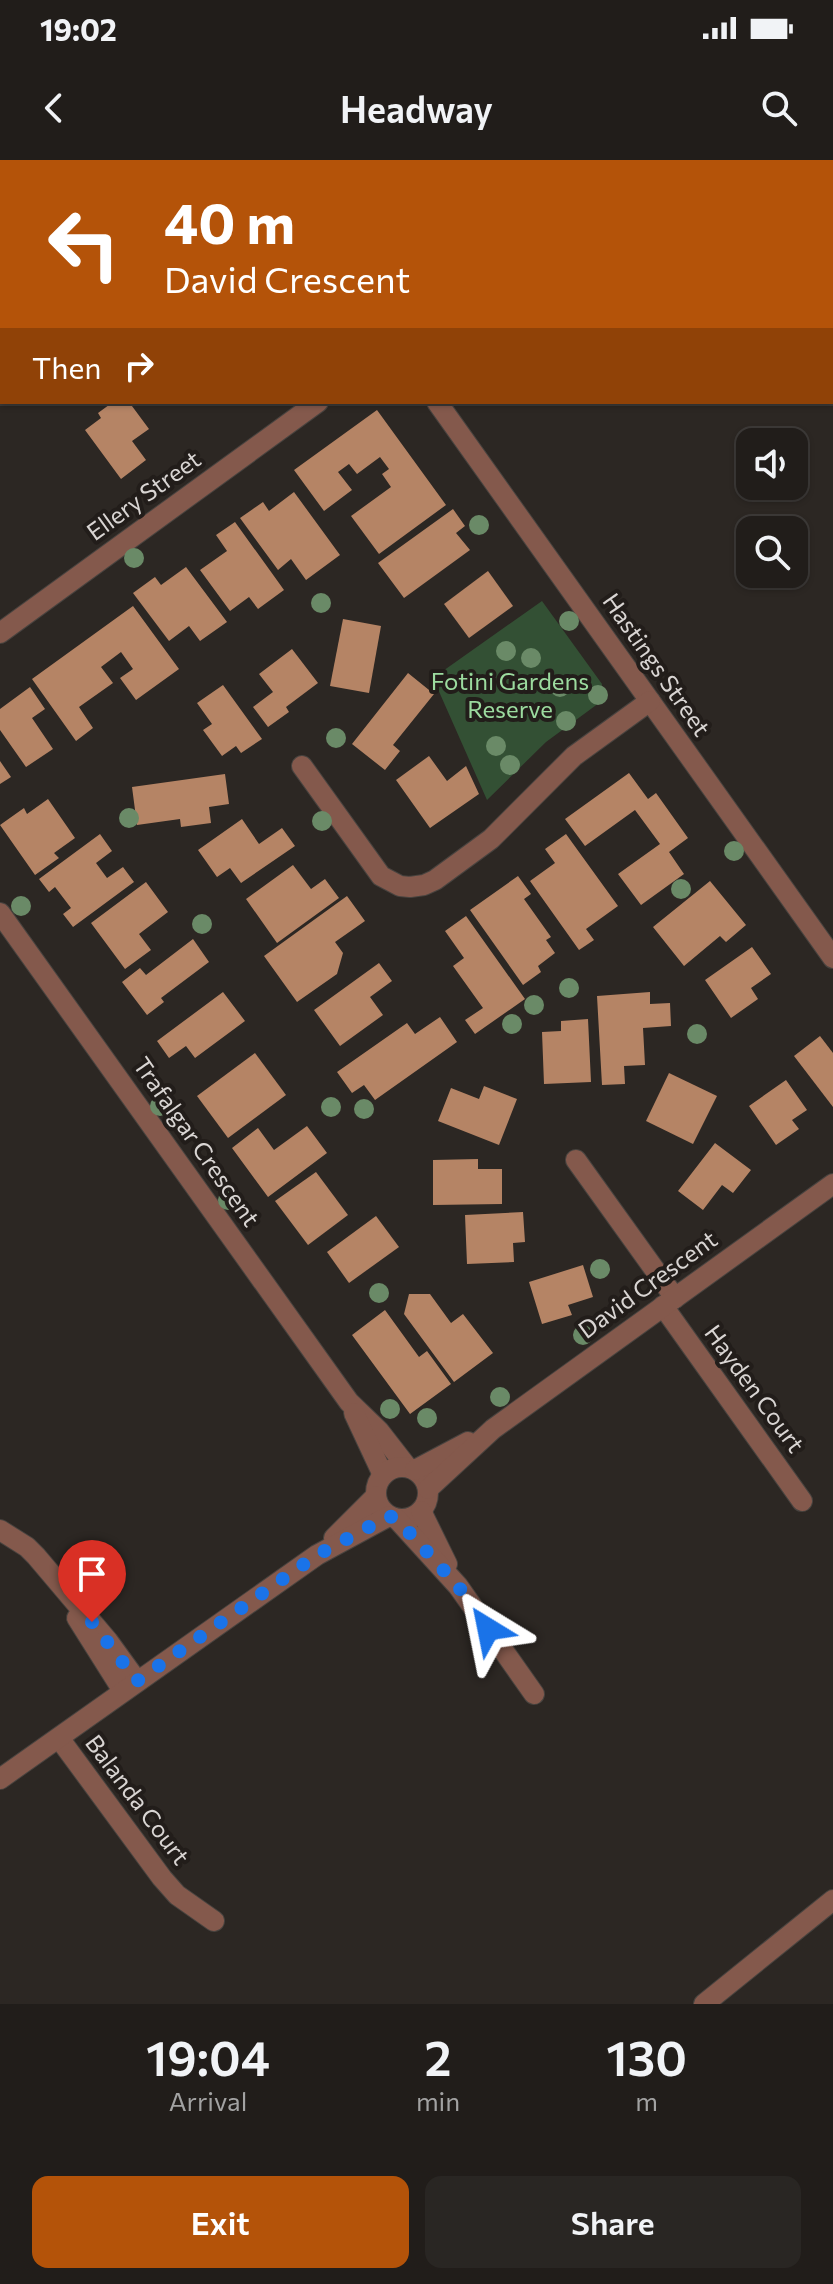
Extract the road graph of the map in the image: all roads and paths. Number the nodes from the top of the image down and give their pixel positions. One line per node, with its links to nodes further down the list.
1 (315, 404): 3 (street, Ellery Street)
2 (438, 404): 4 (street, Hastings Street)
3 (0, 633)
4 (650, 701): 5 (street); 7 (street, Hastings Street)
5 (302, 766)
6 (0, 913): 11 (street, Trafalgar Crescent)
7 (833, 958)
8 (576, 1160): 10 (street, Hayden Court)
9 (833, 1184): 10 (street, David Crescent)
10 (669, 1302): 12 (street, David Crescent); 17 (street, Hayden Court)
11 (349, 1402): 13 (street, Trafalgar Crescent); 14 (street, Trafalgar Crescent)
12 (493, 1429): 13 (street, David Crescent); 15 (street, David Crescent)
13 (411, 1469): 14 (street); 15 (street)
14 (383, 1475): 16 (street)
15 (428, 1489): 18 (street)
16 (376, 1496): 19 (street); 21 (street)
17 (802, 1501)
18 (421, 1511): 19 (street); 22 (street)
19 (393, 1517): 21 (street); 22 (street)
20 (0, 1530): 23 (street)
21 (317, 1555): 23 (street)
22 (458, 1586): 24 (street)
23 (130, 1686): 25 (street)
24 (534, 1694)
25 (59, 1738): 26 (street); 28 (street, Balanda Court)
26 (0, 1779)
27 (833, 1900): 29 (street)
28 (214, 1921)
29 (704, 2004)

